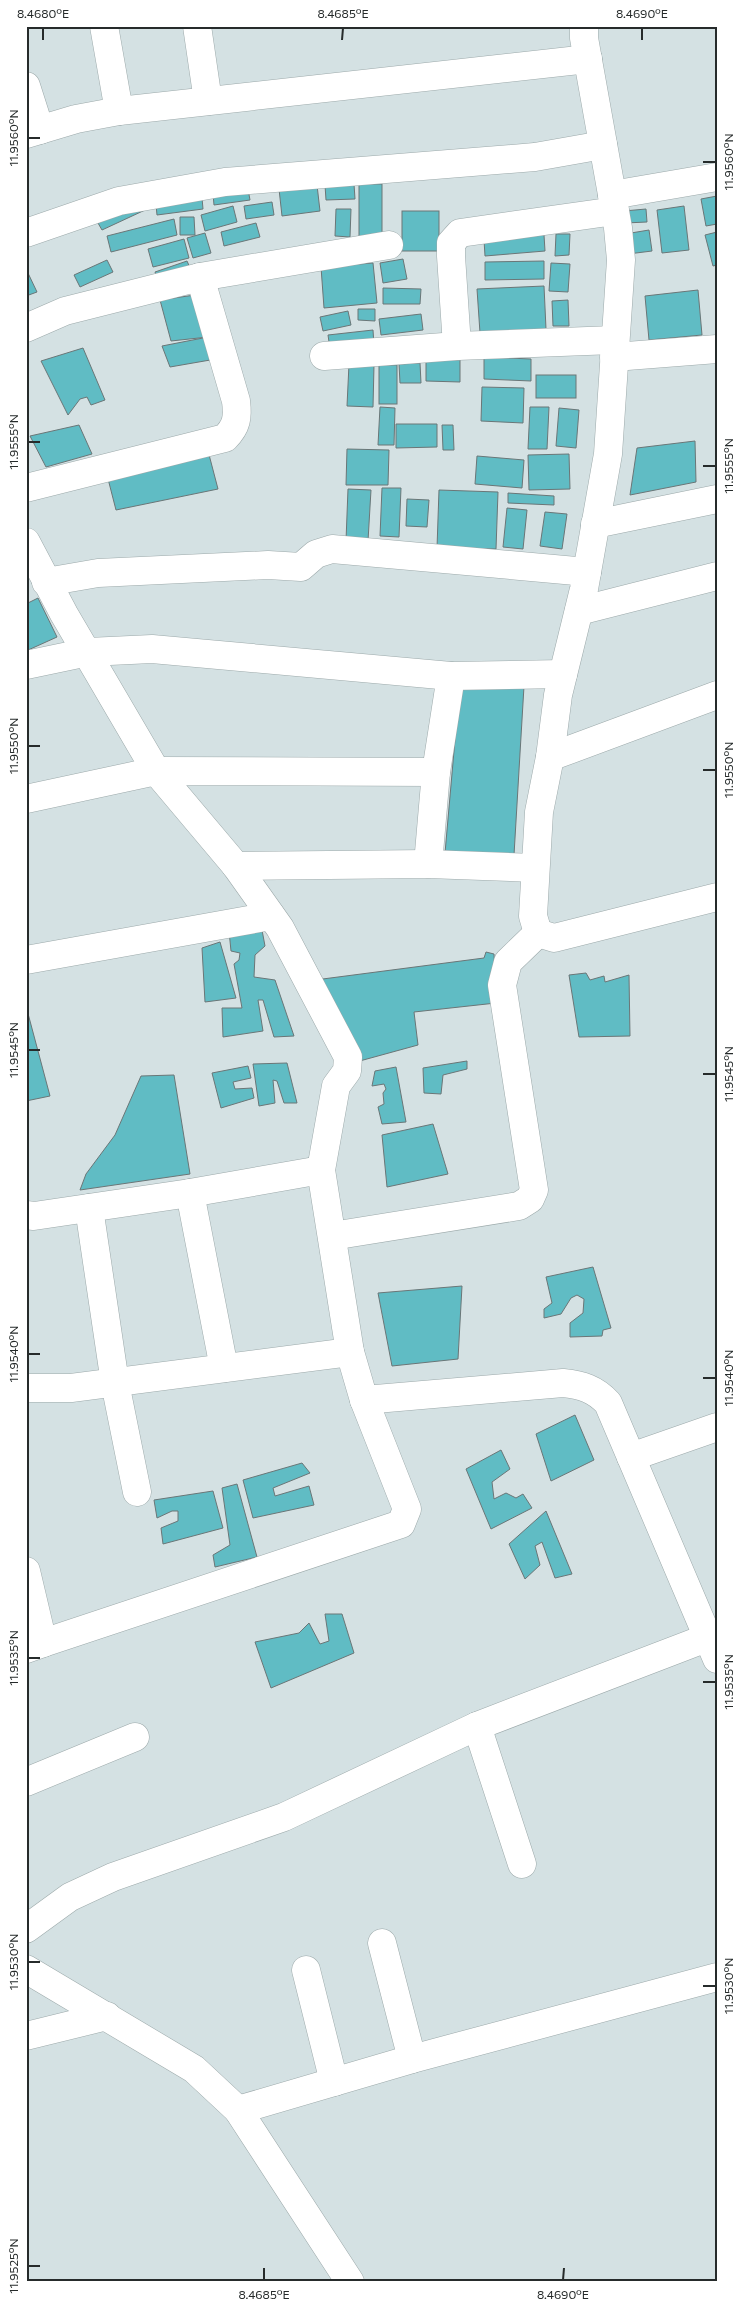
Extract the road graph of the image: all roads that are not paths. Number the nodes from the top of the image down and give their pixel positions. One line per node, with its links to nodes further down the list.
1 (104, 26): 7 (street)
2 (197, 26): 6 (street)
3 (584, 26): 4 (street)
4 (588, 59): 6 (street); 9 (street)
5 (26, 86): 8 (street)
6 (208, 101): 7 (street)
7 (120, 111): 8 (street)
8 (33, 132)
9 (603, 145): 11 (street); 12 (street)
10 (717, 177): 11 (street)
11 (614, 203): 16 (street); 17 (street)
12 (26, 233)
13 (389, 246): 14 (street)
14 (200, 277): 15 (street); 20 (street)
15 (26, 328)
16 (457, 346): 17 (street); 19 (street)
17 (614, 348): 18 (street); 22 (street)
18 (717, 350)
19 (324, 356)
20 (26, 488)
21 (717, 499): 22 (street)
22 (595, 524): 24 (street)
23 (26, 542): 26 (street)
24 (586, 572): 26 (street); 27 (street)
25 (717, 576): 27 (street)
26 (46, 582): 28 (street)
27 (579, 611): 30 (street)
28 (88, 652): 29 (street); 31 (street); 34 (street)
29 (26, 665)
30 (563, 674): 31 (street); 33 (street)
31 (451, 676): 35 (street)
32 (717, 695): 33 (street)
33 (550, 757): 39 (street)
34 (156, 771): 35 (street); 36 (street); 38 (street)
35 (436, 772): 37 (street)
36 (26, 799)
37 (428, 864): 38 (street); 39 (street)
38 (236, 866): 41 (street)
39 (535, 868): 42 (street)
40 (717, 897): 42 (street)
41 (271, 916): 43 (street); 44 (street)
42 (538, 933): 48 (street)
43 (26, 960)
44 (321, 1170): 45 (street); 48 (street)
45 (190, 1193): 46 (street); 50 (street)
46 (89, 1208): 47 (street); 51 (street)
47 (26, 1215)
48 (332, 1236): 49 (street)
49 (350, 1352): 50 (street); 53 (street)
50 (224, 1368): 51 (street)
51 (115, 1383): 52 (street); 56 (street)
52 (26, 1388)
53 (364, 1400): 55 (street); 59 (street)
54 (717, 1427): 55 (street)
55 (631, 1457): 58 (street)
56 (137, 1492)
57 (26, 1572): 59 (street)
58 (714, 1643): 60 (street)
59 (34, 1646)
60 (477, 1726): 63 (street); 64 (street)
61 (135, 1737): 62 (street)
62 (26, 1782)
63 (522, 1864)
64 (26, 1929)
65 (382, 1943): 71 (street)
66 (26, 1969): 69 (street)
67 (306, 1970): 72 (street)
68 (717, 1977): 71 (street)
69 (107, 2016): 70 (street); 73 (street)
70 (26, 2036)
71 (412, 2059): 72 (street)
72 (334, 2082): 73 (street)
73 (238, 2110): 74 (street)
74 (350, 2282)

